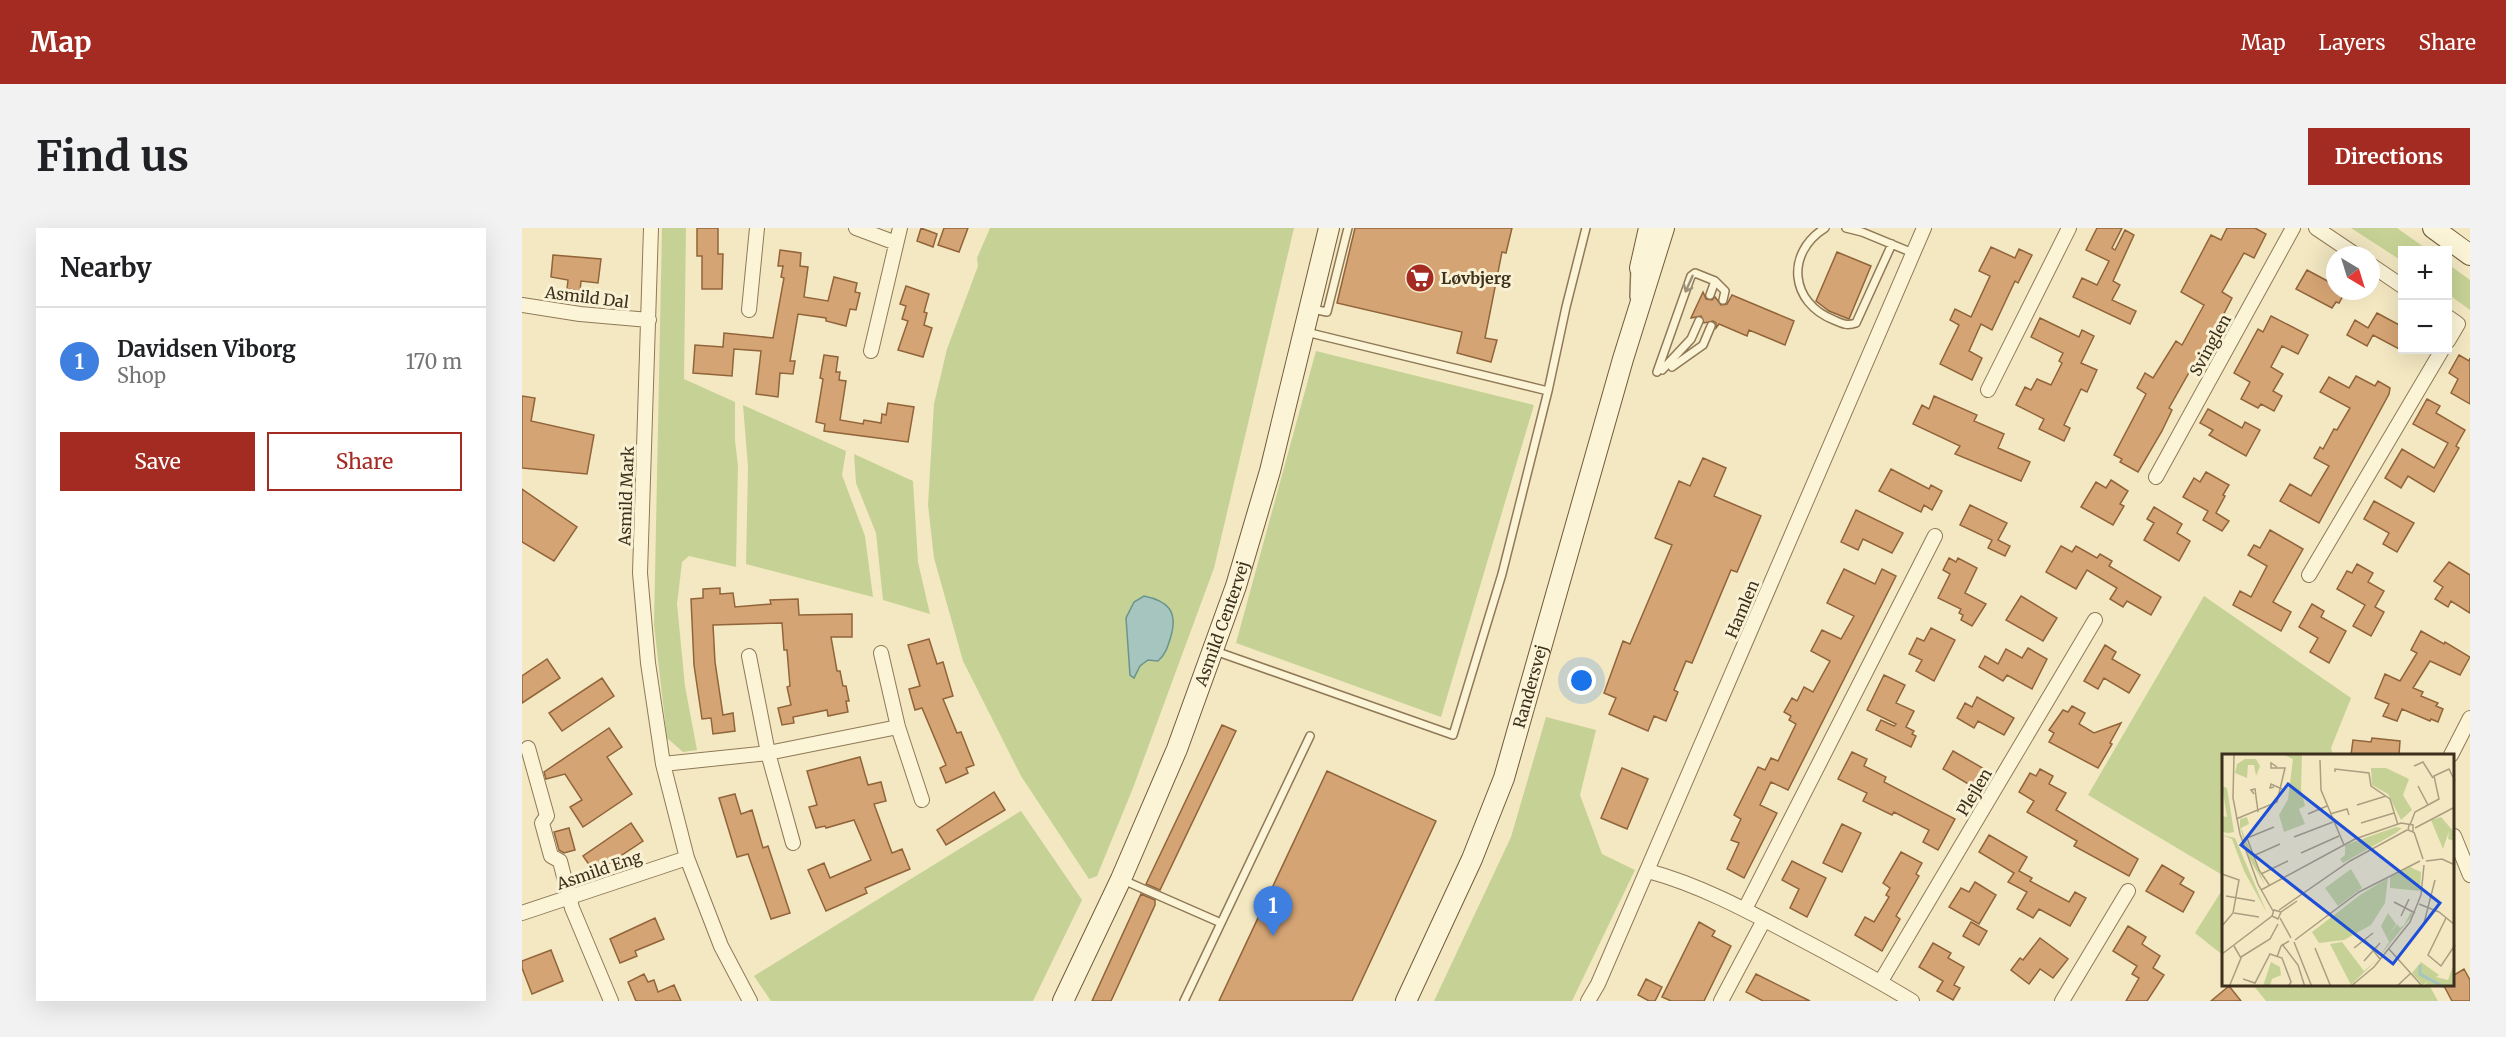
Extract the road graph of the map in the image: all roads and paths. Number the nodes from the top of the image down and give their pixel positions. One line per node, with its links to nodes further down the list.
1 (651, 228): 32 (street, Asmild Mark)
2 (757, 228): 31 (street)
3 (856, 228): 18 (street)
4 (900, 228): 18 (street)
5 (1329, 228): 30 (street, Asmild Centervej)
6 (1348, 228): 30 (lane)
7 (1586, 228): 43 (lane)
8 (1643, 228): 27 (lane)
9 (1649, 228): 27 (street, Randersvej)
10 (1665, 228): 40 (street, Randersvej)
11 (1825, 228): 19 (lane)
12 (1846, 228): 19 (lane)
13 (1924, 228): 21 (street, Hamlen)
14 (2069, 228): 42 (street)
15 (2293, 228): 44 (street, Svinglen)
16 (2316, 228): 20 (street)
17 (2433, 228): 22 (street)
18 (896, 243): 38 (street)
19 (1892, 244): 21 (lane)
20 (2343, 246)
21 (1913, 253): 62 (street, Hamlen)
22 (2470, 255)
23 (2380, 271): 25 (street)
24 (1716, 280): 26 (lane); 28 (lane); 34 (lane, one-way to 34)
25 (2398, 283)
26 (1710, 295)
27 (1634, 297): 40 (street, Randersvej)
28 (1723, 300)
29 (522, 305): 32 (street, Asmild Dal)
30 (1309, 308): 36 (street, Asmild Centervej)
31 (749, 310)
32 (648, 320): 57 (street, Asmild Mark)
33 (2452, 320): 37 (street)
34 (1699, 321)
35 (1711, 326): 41 (lane)
36 (1304, 332): 43 (lane); 48 (street, Asmild Centervej)
37 (2452, 334)
38 (871, 351)
39 (2440, 354): 46 (street)
40 (1623, 359): 76 (street, Randersvej)
41 (1672, 367)
42 (1988, 390)
43 (1548, 391): 48 (lane)
44 (2156, 477)
45 (1935, 536): 67 (street)
46 (2309, 575)
47 (2095, 620): 71 (street, Plejlen)
48 (1213, 650): 64 (street, Asmild Centervej)
49 (881, 653): 52 (street)
50 (749, 656): 55 (street)
51 (2470, 718): 56 (street)
52 (898, 727): 55 (street); 58 (street)
53 (1310, 736): 70 (lane)
54 (528, 748): 66 (street)
55 (768, 753): 57 (street); 60 (street)
56 (2452, 754)
57 (663, 764): 61 (street, Asmild Mark)
58 (922, 800)
59 (2455, 838): 63 (street)
60 (793, 843)
61 (687, 858): 66 (street, Asmild Eng); 73 (street, Asmild Mark)
62 (1648, 871): 67 (street); 77 (street, Hamlen)
63 (2470, 875)
64 (1121, 879): 70 (lane); 74 (street, Asmild Centervej)
65 (2128, 891): 80 (street)
66 (569, 898): 68 (street, Asmild Eng); 72 (street)
67 (1745, 909): 69 (street)
68 (522, 913)
69 (1764, 920): 71 (street); 78 (street)
70 (1221, 923): 75 (lane)
71 (1881, 981): 79 (street)
72 (611, 1001)
73 (750, 1001)
74 (1063, 1001)
75 (1184, 1001)
76 (1406, 1001)
77 (1588, 1001)
78 (1721, 1001)
79 (1912, 1001)
80 (2062, 1001)

